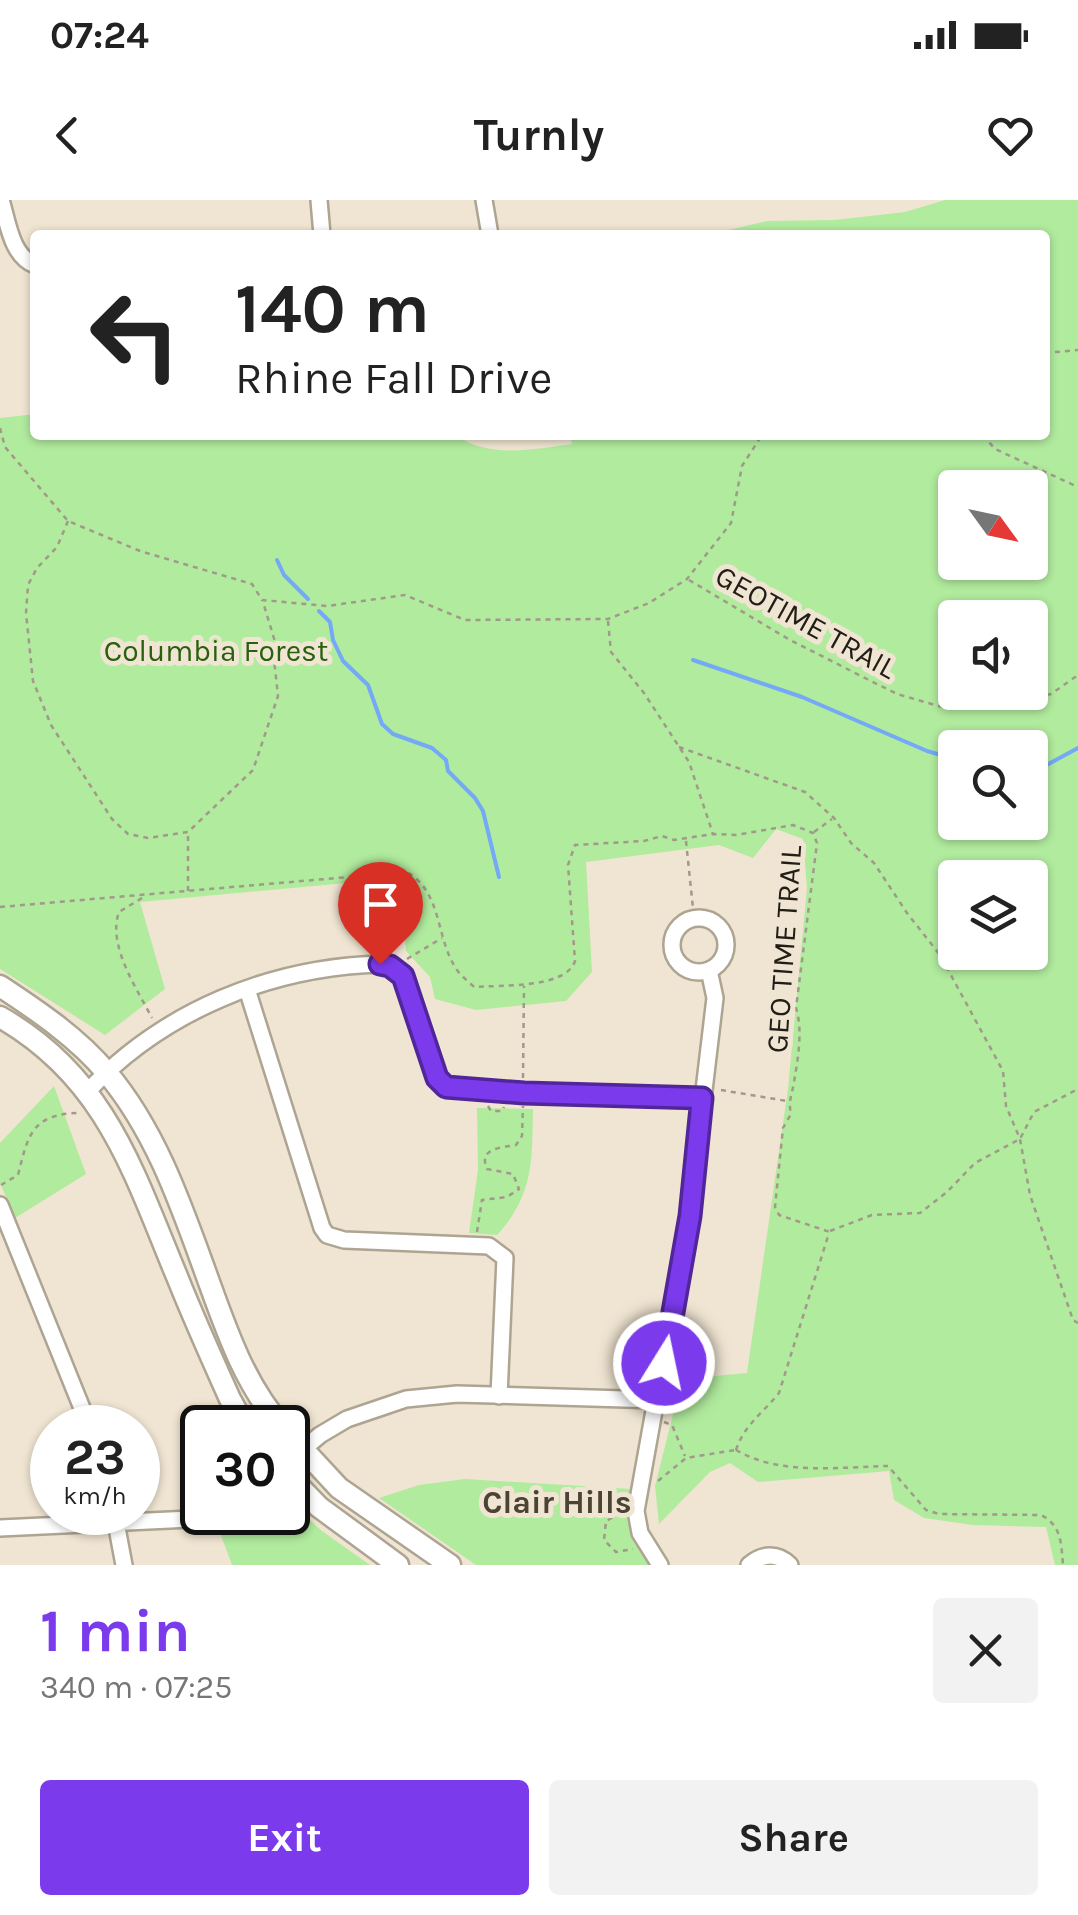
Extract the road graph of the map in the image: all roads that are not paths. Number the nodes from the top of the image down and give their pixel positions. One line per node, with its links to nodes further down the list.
1 (1, 200): 6 (street)
2 (319, 200): 4 (street)
3 (484, 200): 5 (street)
4 (322, 230)
5 (489, 230)
6 (30, 263)
7 (709, 970): 7 (street); 12 (street)
8 (0, 986): 11 (main road)
9 (247, 989): 11 (street); 12 (street); 15 (street)
10 (0, 1017): 13 (main road)
11 (106, 1072): 13 (street); 19 (main road)
12 (702, 1098): 16 (street)
13 (86, 1102): 18 (main road)
14 (0, 1205): 17 (street)
15 (499, 1396): 16 (street); 20 (street)
16 (658, 1400): 29 (street)
17 (81, 1405)
18 (234, 1405)
19 (264, 1405)
20 (310, 1443)
21 (310, 1467): 28 (main road)
22 (310, 1498): 27 (main road)
23 (30, 1525): 24 (street)
24 (0, 1528)
25 (119, 1535): 26 (street)
26 (124, 1565)
27 (398, 1565)
28 (450, 1565)
29 (660, 1565)
30 (749, 1565): 31 (street)
31 (790, 1565)

